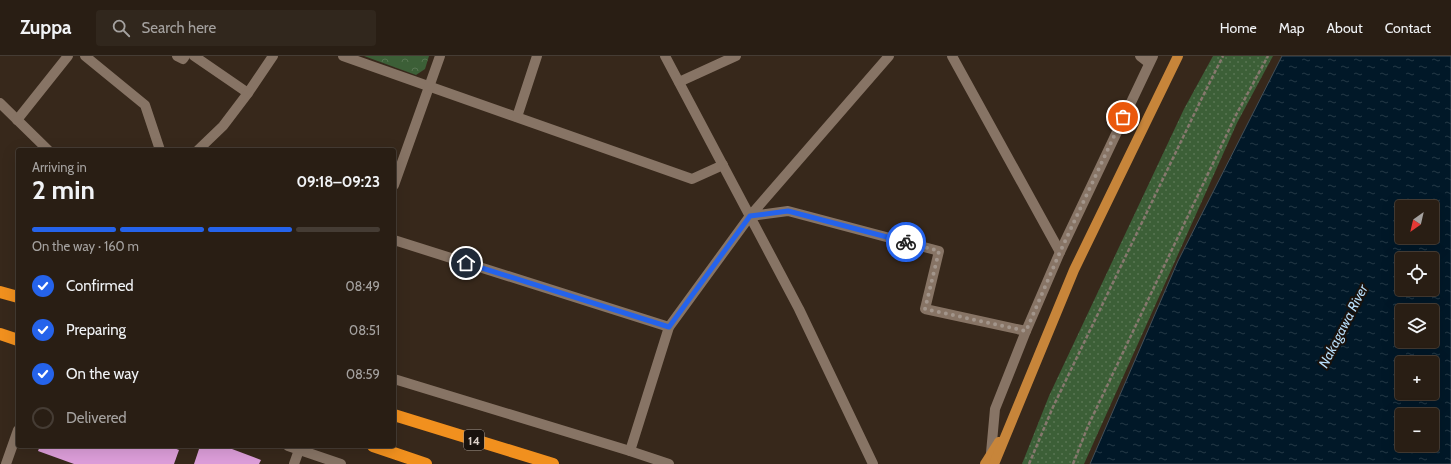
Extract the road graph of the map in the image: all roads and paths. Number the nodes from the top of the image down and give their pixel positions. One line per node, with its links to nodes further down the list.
1 (68, 56): 24 (street)
2 (85, 56): 26 (street)
3 (178, 56): 4 (street)
4 (185, 56)
5 (194, 56): 21 (street)
6 (273, 56): 21 (street)
7 (343, 56): 20 (street)
8 (440, 56): 20 (street)
9 (537, 56): 23 (street)
10 (665, 56): 19 (street)
11 (736, 56): 19 (street)
12 (889, 56): 30 (street)
13 (952, 56): 32 (street)
14 (1140, 56): 18 (street)
15 (1178, 56): 41 (main road)
16 (1223, 56): 57 (path)
17 (1268, 56): 58 (path)
18 (1151, 60): 32 (street)
19 (679, 82): 28 (street)
20 (429, 87): 23 (street); 29 (street)
21 (248, 93): 27 (street)
22 (0, 103): 24 (street)
23 (517, 117): 28 (street)
24 (16, 120): 25 (street)
25 (46, 148)
26 (159, 148)
27 (200, 148)
28 (723, 165): 30 (street)
29 (396, 179)
30 (750, 216): 35 (street); 36 (street); 54 (street)
31 (396, 241): 35 (street)
32 (1060, 252): 36 (street)
33 (0, 292): 34 (highway)
34 (16, 296)
35 (669, 327): 46 (street)
36 (1026, 331): 47 (street)
37 (0, 334): 38 (highway)
38 (16, 339)
39 (396, 380): 46 (street)
40 (396, 416): 52 (highway, 14)
41 (1006, 433): 47 (main road); 56 (main road)
42 (16, 436): 48 (street)
43 (294, 448): 45 (street)
44 (379, 448): 51 (highway)
45 (299, 450): 49 (street); 50 (street)
46 (630, 451): 53 (street)
47 (991, 453): 55 (main road)
48 (6, 464)
49 (294, 464)
50 (341, 464)
51 (426, 464)
52 (554, 464)
53 (669, 464)
54 (873, 464)
55 (985, 464)
56 (994, 464)
57 (1029, 464)
58 (1073, 464)

